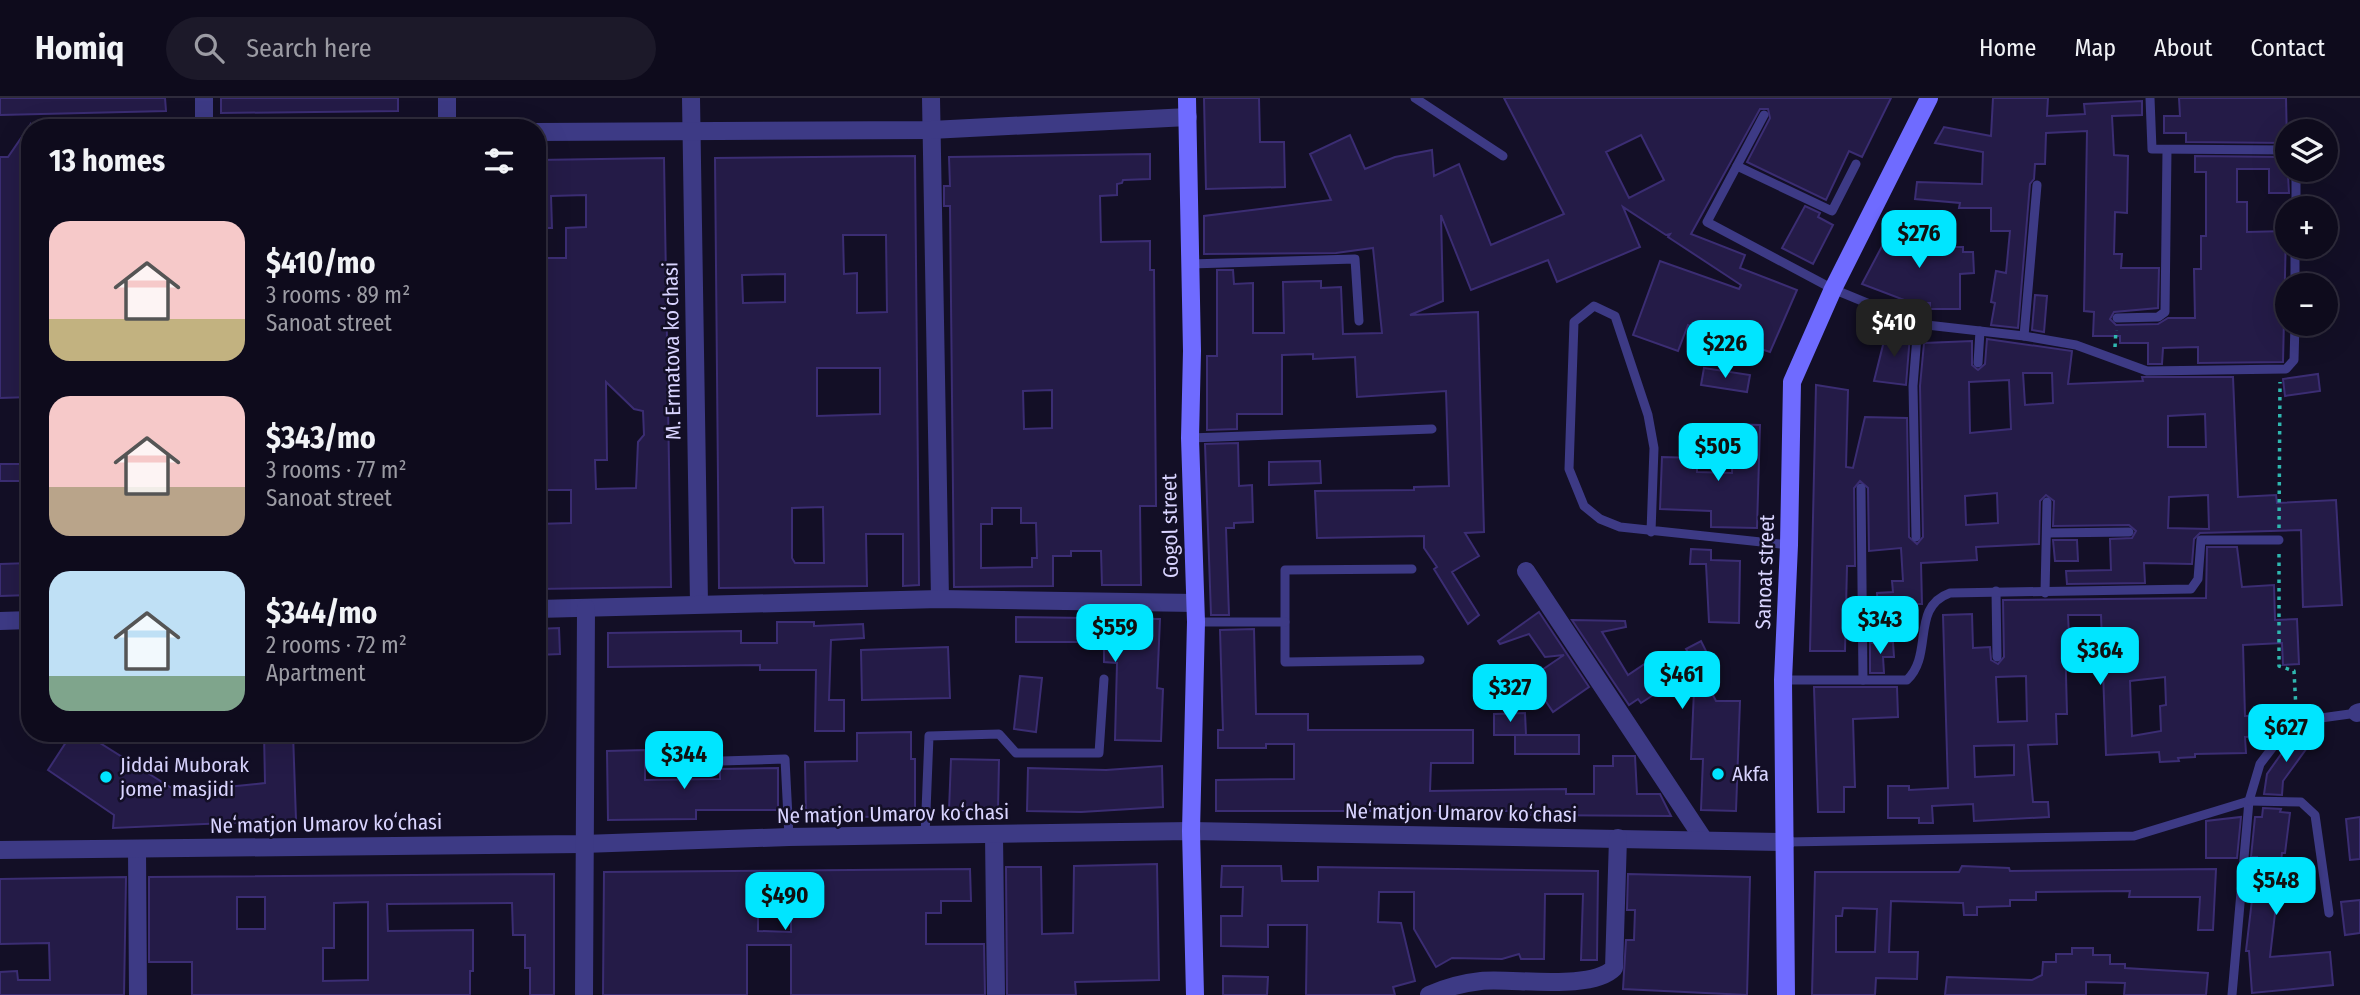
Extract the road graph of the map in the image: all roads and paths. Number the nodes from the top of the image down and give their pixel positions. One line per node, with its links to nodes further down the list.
1 (204, 98): 11 (street)
2 (447, 98): 12 (street)
3 (691, 98): 15 (street, M. Ermatova koʻchasi)
4 (931, 98): 13 (street)
5 (1187, 98): 10 (main road, Gogol street)
6 (1415, 98): 18 (lane)
7 (1930, 98): 23 (main road, Sanoat street)
8 (2150, 98): 16 (lane)
9 (1764, 115): 20 (lane)
10 (1188, 117): 13 (street); 22 (main road, Gogol street)
11 (204, 119)
12 (447, 119)
13 (931, 130): 15 (street); 46 (street)
14 (546, 132): 15 (street)
15 (690, 133): 48 (street, M. Ermatova koʻchasi)
16 (2167, 150): 17 (lane); 24 (lane)
17 (2275, 150)
18 (1503, 156)
19 (1856, 164): 20 (lane)
20 (1737, 166): 23 (lane)
21 (2037, 185): 28 (lane)
22 (1191, 264): 25 (lane); 33 (main road, Gogol street)
23 (1833, 289): 26 (lane); 41 (main road, Sanoat street)
24 (2117, 318): 30 (path)
25 (1359, 321)
26 (1918, 324): 27 (lane); 39 (lane)
27 (1980, 331): 28 (lane); 31 (lane)
28 (2024, 336): 30 (lane)
29 (2295, 336): 30 (lane)
30 (2115, 360)
31 (1979, 363)
32 (1432, 429): 33 (lane)
33 (1190, 438): 47 (main road, Gogol street)
34 (1861, 488): 59 (lane)
35 (2047, 502): 38 (lane)
36 (1651, 532): 36 (lane); 41 (lane)
37 (2129, 532): 38 (lane)
38 (2047, 533): 45 (lane)
39 (1916, 537)
40 (2279, 540): 45 (lane)
41 (1789, 545): 58 (main road, Sanoat street)
42 (1412, 569): 54 (lane)
43 (1526, 571): 68 (street)
44 (1996, 591): 45 (lane); 55 (lane); 59 (lane)
45 (2045, 593)
46 (940, 599): 47 (street); 48 (street)
47 (1195, 603): 53 (main road, Gogol street)
48 (699, 604): 49 (street)
49 (586, 608): 50 (street); 70 (street)
50 (546, 609)
51 (21, 620): 52 (street)
52 (0, 621)
53 (1196, 622): 54 (lane); 63 (main road, Gogol street)
54 (1285, 622): 56 (lane)
55 (1997, 657)
56 (1420, 660)
57 (1104, 679): 64 (lane)
58 (1783, 680): 59 (lane); 69 (main road, Sanoat street)
59 (1863, 680)
60 (2358, 712): 62 (lane)
61 (653, 763): 66 (lane)
62 (2249, 801): 69 (lane); 73 (lane); 80 (lane)
63 (1191, 831): 65 (street, Neʻmatjon Umarov koʻchasi); 67 (street, Neʻmatjon Umarov koʻchasi); 77 (main road, Gogol street)
64 (925, 836): 65 (street, Neʻmatjon Umarov koʻchasi); 66 (street, Neʻmatjon Umarov koʻchasi)
65 (994, 836): 76 (street)
66 (789, 837): 70 (street, Neʻmatjon Umarov koʻchasi)
67 (1618, 838): 68 (street, Neʻmatjon Umarov koʻchasi); 78 (street)
68 (1704, 840): 69 (street, Neʻmatjon Umarov koʻchasi)
69 (1786, 842): 79 (main road, Sanoat street)
70 (583, 844): 72 (street, Neʻmatjon Umarov koʻchasi); 75 (street)
71 (0, 849): 72 (street, Neʻmatjon Umarov koʻchasi)
72 (137, 849): 74 (street)
73 (2329, 913)
74 (138, 995)
75 (584, 995)
76 (996, 995)
77 (1195, 995)
78 (1429, 995)
79 (1786, 995)
80 (2232, 995)

